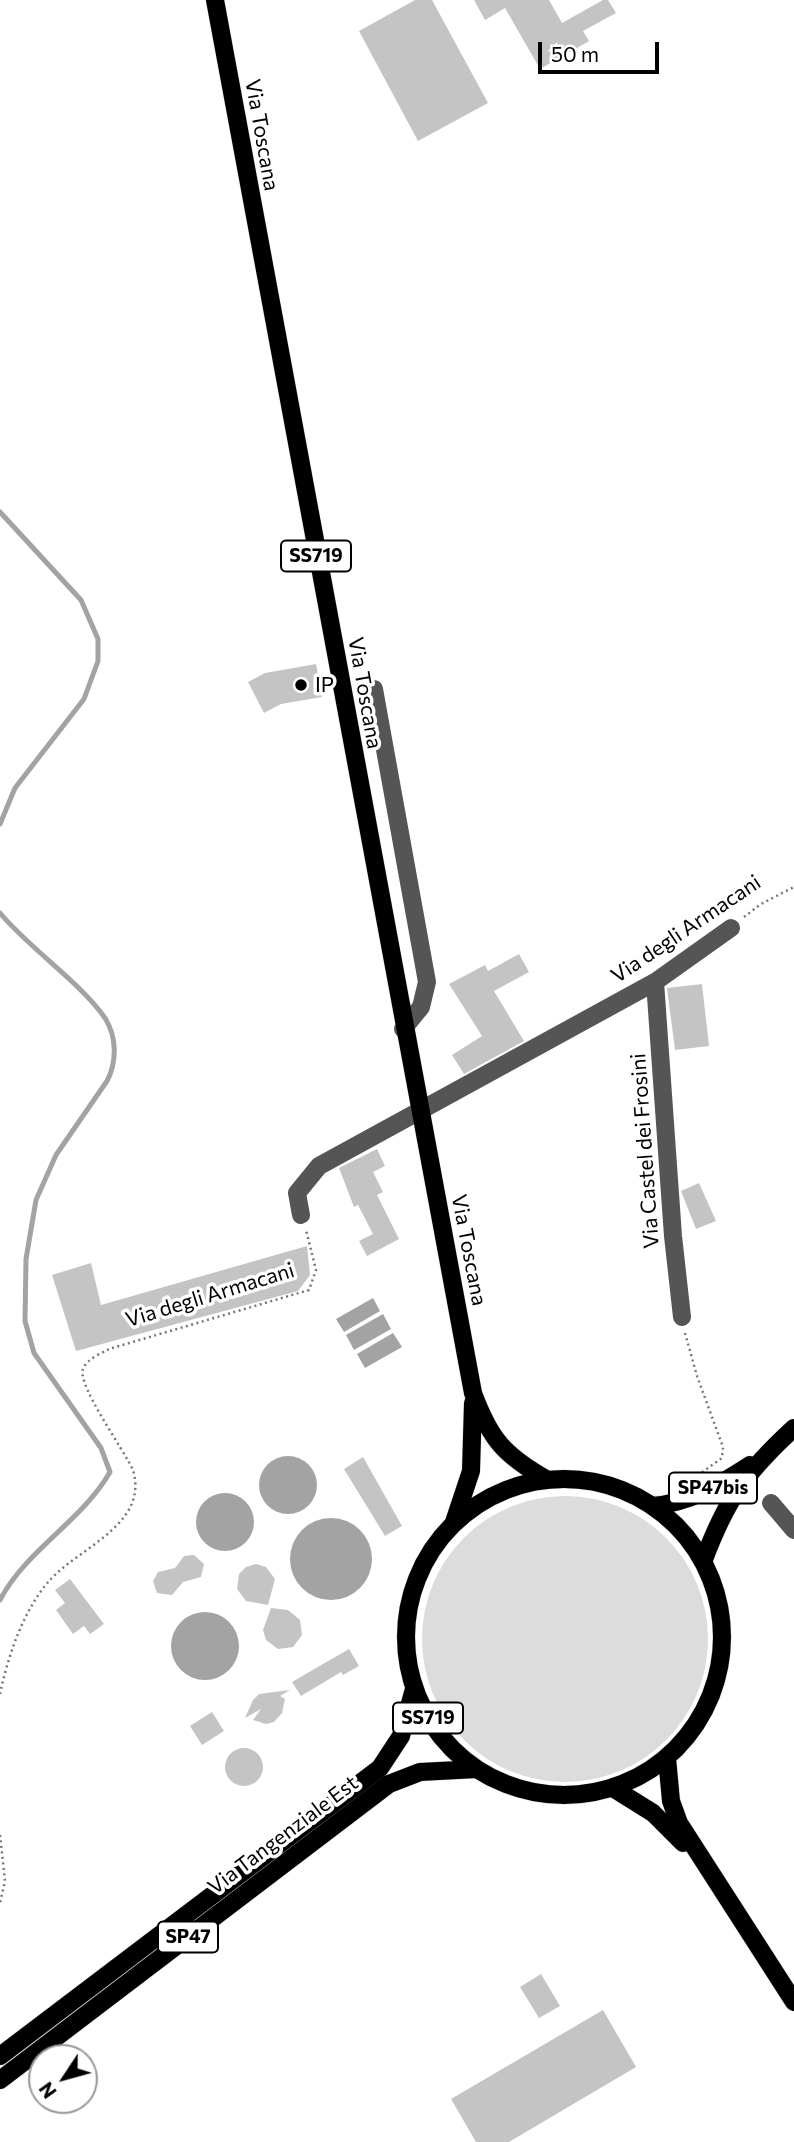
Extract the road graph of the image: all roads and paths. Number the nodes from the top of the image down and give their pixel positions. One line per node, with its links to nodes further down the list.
1 (215, 0): 6 (main road, Via Toscana / SS719)
2 (374, 689): 6 (street)
3 (794, 887): 4 (path, Via degli Armacani)
4 (731, 928): 5 (street, Via degli Armacani)
5 (655, 982): 7 (street, Via degli Armacani); 9 (street, Via Castel dei Frosini)
6 (404, 1029): 7 (main road, Via Toscana / SS719)
7 (420, 1112): 8 (street, Via degli Armacani); 10 (main road, Via Toscana / SS719)
8 (301, 1215): 21 (path, Via degli Armacani)
9 (682, 1317): 14 (path)
10 (473, 1393): 13 (main road, Via Toscana / SS719); 17 (main road, Via Toscana / SS719)
11 (794, 1428): 12 (main road, SP47bis)
12 (767, 1453): 14 (main road, SP47bis); 19 (main road, SP47bis)
13 (546, 1479): 16 (main road, SS719); 17 (main road, SS719)
14 (707, 1491): 16 (main road, SP47bis)
15 (771, 1503): 18 (street)
16 (652, 1506): 19 (main road, SS719)
17 (454, 1522): 20 (main road, SS719)
18 (794, 1530)
19 (703, 1562): 22 (main road, SS719)
20 (414, 1689): 23 (main road, SS719); 29 (main road, Via Tangenziale Est / SP47)
21 (0, 1694)
22 (667, 1758): 24 (main road, SS719); 26 (main road)
23 (477, 1769): 24 (main road, SS719); 30 (main road, Via Tangenziale Est / SP47)
24 (613, 1788): 26 (main road)
25 (0, 1835): 27 (path)
26 (703, 1863): 28 (main road)
27 (0, 1903)
28 (794, 2002)
29 (0, 2056)
30 (0, 2080)

